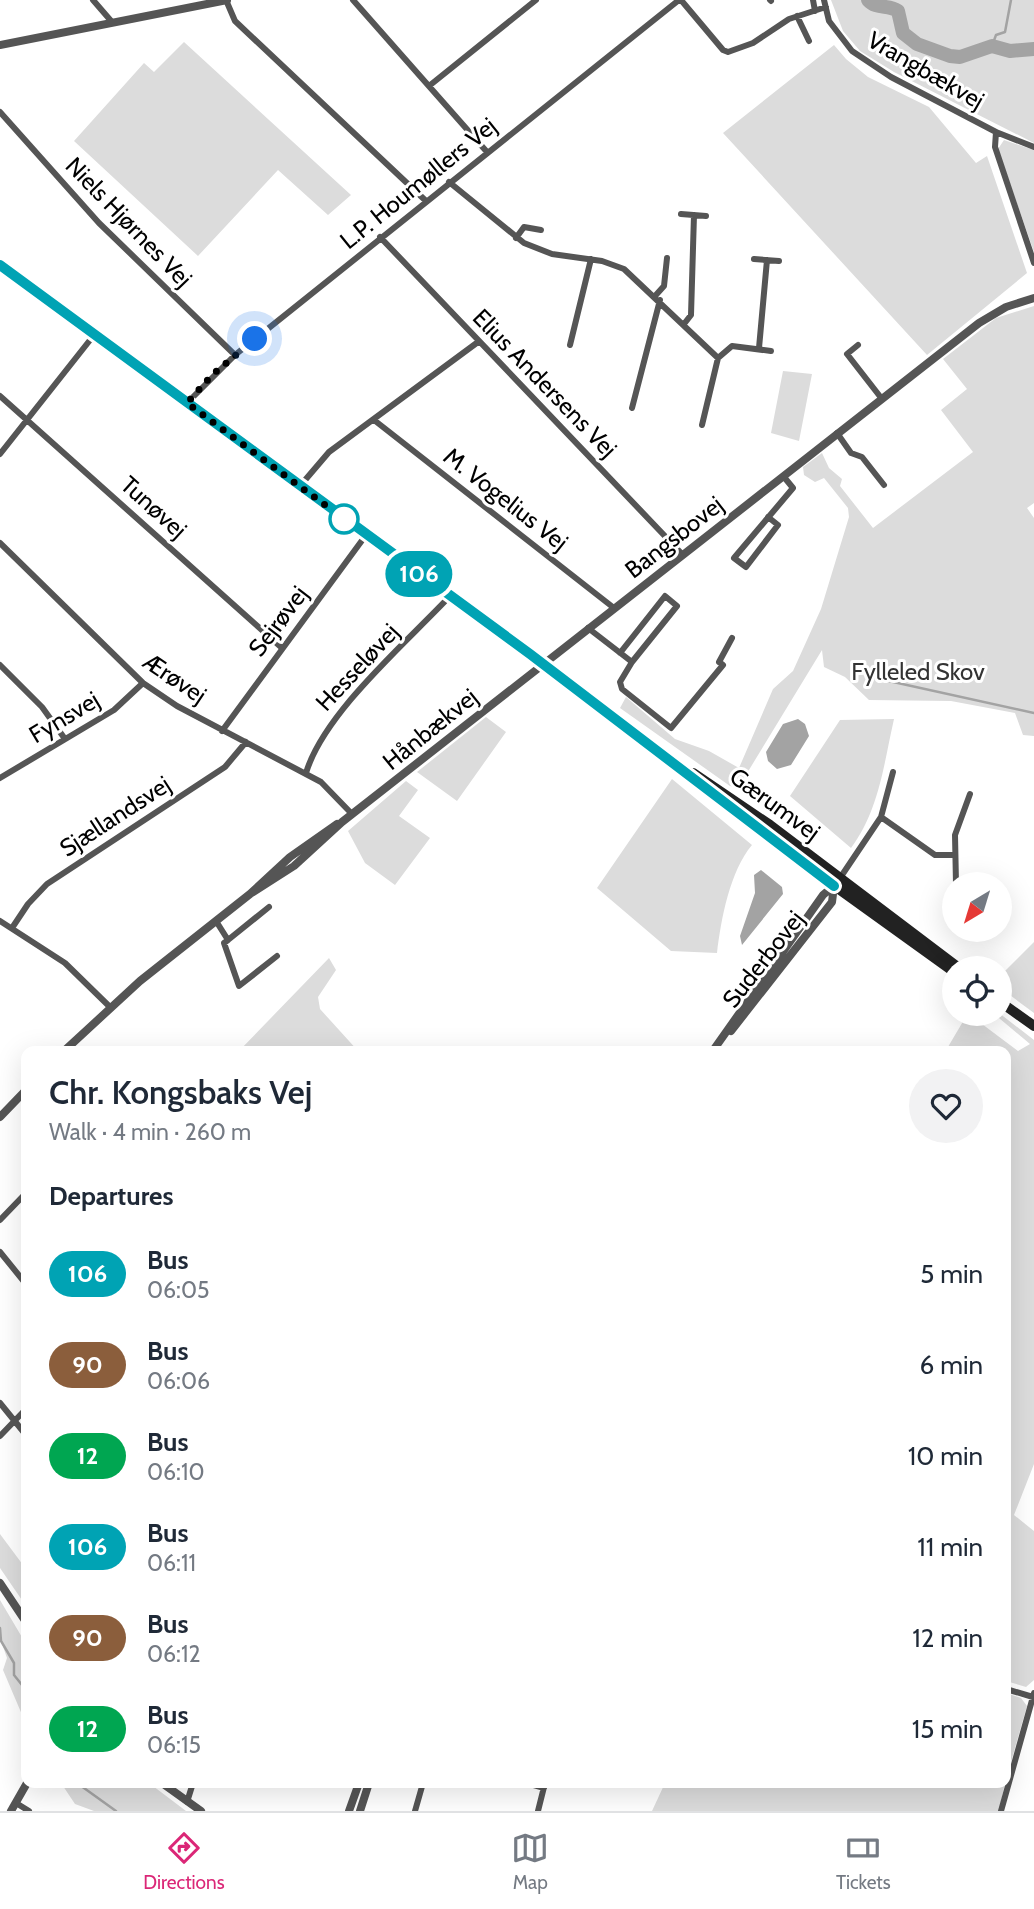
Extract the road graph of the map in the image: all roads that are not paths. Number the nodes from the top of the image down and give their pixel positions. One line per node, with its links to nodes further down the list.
1 (93, 0): 10 (street)
2 (227, 0): 10 (street); 19 (street)
3 (353, 0): 13 (street)
4 (536, 0): 13 (street)
5 (680, 0): 9 (street, L.P. Houmøllers Vej); 17 (street, L.P. Houmøllers Vej)
6 (813, 0): 8 (street)
7 (825, 4): 8 (street, L.P. Houmøllers Vej); 15 (street, Vrangbækvej)
8 (815, 11): 9 (street, L.P. Houmøllers Vej)
9 (797, 16): 11 (street)
10 (112, 22): 12 (street)
11 (809, 41)
12 (0, 45)
13 (429, 86): 17 (street)
14 (0, 112): 42 (street, Niels Hjørnes Vej)
15 (996, 132): 16 (street, Vrangbækvej); 31 (street)
16 (1034, 147)
17 (487, 152): 18 (street, L.P. Houmøllers Vej)
18 (449, 182): 19 (street, L.P. Houmøllers Vej); 25 (street)
19 (426, 201): 24 (street, L.P. Houmøllers Vej)
20 (681, 214): 21 (street)
21 (694, 215): 22 (street); 35 (street)
22 (706, 216)
23 (541, 230): 25 (street)
24 (380, 237): 37 (street, Elius Andersens Vej); 42 (street, L.P. Houmøllers Vej)
25 (516, 238): 28 (street)
26 (667, 258): 33 (street)
27 (754, 259): 29 (street)
28 (591, 260): 33 (street); 38 (street)
29 (766, 260): 30 (street); 40 (street)
30 (779, 261)
31 (1034, 263)
32 (0, 265): 36 (main road, Gærumvej)
33 (657, 298): 35 (street); 47 (street)
34 (1034, 298): 45 (street, Bangsbovej)
35 (684, 324): 43 (street)
36 (94, 335): 46 (main road, Gærumvej); 49 (street)
37 (478, 342): 48 (street); 59 (street, Elius Andersens Vej)
38 (570, 345)
39 (858, 345): 45 (street)
40 (759, 348): 41 (street); 43 (street)
41 (771, 351)
42 (235, 355): 46 (street, L.P. Houmøllers Vej)
43 (718, 358): 50 (street)
44 (0, 396): 49 (street, Tunøvej)
45 (882, 399): 51 (street, Bangsbovej)
46 (187, 403): 55 (main road, Gærumvej)
47 (632, 408)
48 (374, 420): 55 (street); 61 (street, M. Vogelius Vej)
49 (28, 421): 52 (street); 64 (street, Tunøvej)
50 (702, 425)
51 (837, 433): 53 (street, Bangsbovej); 54 (street)
52 (0, 454)
53 (784, 477): 56 (street, Bangsbovej); 59 (street, Bangsbovej)
54 (884, 485)
55 (300, 486): 57 (main road, Gærumvej)
56 (768, 517): 56 (street, Bangsbovej)
57 (366, 535): 60 (main road, Gærumvej); 64 (street, Sejrøvej)
58 (0, 543): 69 (street, Ærøvej)
59 (682, 554): 61 (street, Bangsbovej)
60 (450, 596): 67 (main road, Gærumvej); 74 (street, Hesseløvej)
61 (614, 608): 62 (street, Bangsbovej)
62 (588, 628): 65 (street); 67 (street, Bangsbovej)
63 (732, 638): 66 (street, Bangsbovej)
64 (282, 648): 70 (street, Sejrøvej)
65 (620, 653): 66 (street); 66 (street, Bangsbovej)
66 (632, 662)
67 (542, 664): 77 (street, Hånbækvej); 81 (main road, Gærumvej)
68 (0, 665): 71 (street)
69 (143, 683): 70 (street, Ærøvej); 71 (street, Fynsvej)
70 (222, 731): 72 (street, Ærøvej)
71 (65, 739): 75 (street, Fynsvej)
72 (246, 742): 74 (street, Ærøvej); 85 (street, Sjællandsvej)
73 (892, 772): 78 (street)
74 (306, 773): 77 (street, Ærøvej)
75 (0, 779)
76 (970, 794): 79 (street)
77 (352, 814): 84 (street, Hånbækvej)
78 (881, 817): 79 (street); 81 (street)
79 (954, 855): 80 (street)
80 (956, 872)
81 (837, 882): 88 (main road); 89 (main road); 94 (street, Suderbovej)
82 (270, 907): 86 (street)
83 (0, 921): 85 (street)
84 (216, 921): 86 (street); 90 (street, Hånbækvej)
85 (12, 928): 90 (street)
86 (228, 940): 87 (street)
87 (277, 956)
88 (942, 956)
89 (942, 963)
90 (110, 1007): 93 (street, Hånbækvej)
91 (1012, 1011): 92 (main road)
92 (1034, 1027)
93 (70, 1046)
94 (717, 1046)
95 (21, 1095): 96 (street)
96 (0, 1117)
97 (21, 1198): 98 (street)
98 (0, 1220)
99 (0, 1252): 100 (street)
100 (6, 1258): 101 (street); 102 (street)
101 (0, 1264)
102 (21, 1278)
103 (0, 1402): 105 (street)
104 (21, 1414): 105 (street)
105 (15, 1421): 106 (street); 107 (street)
106 (21, 1429)
107 (0, 1436)
108 (0, 1583): 109 (street)
109 (21, 1614)
110 (1011, 1690): 111 (street)
111 (1033, 1695): 112 (street)
112 (1031, 1720): 113 (street)
113 (1011, 1781)
114 (24, 1788): 123 (street)
115 (169, 1788): 122 (street)
116 (191, 1788): 122 (street)
117 (357, 1788): 126 (street)
118 (367, 1788): 127 (street)
119 (422, 1788): 128 (street)
120 (544, 1788): 129 (street)
121 (1009, 1788): 130 (street)
122 (187, 1802): 125 (street)
123 (13, 1807): 124 (street)
124 (29, 1811)
125 (201, 1811)
126 (349, 1811)
127 (360, 1811)
128 (415, 1811)
129 (538, 1811)
130 (1001, 1811)

